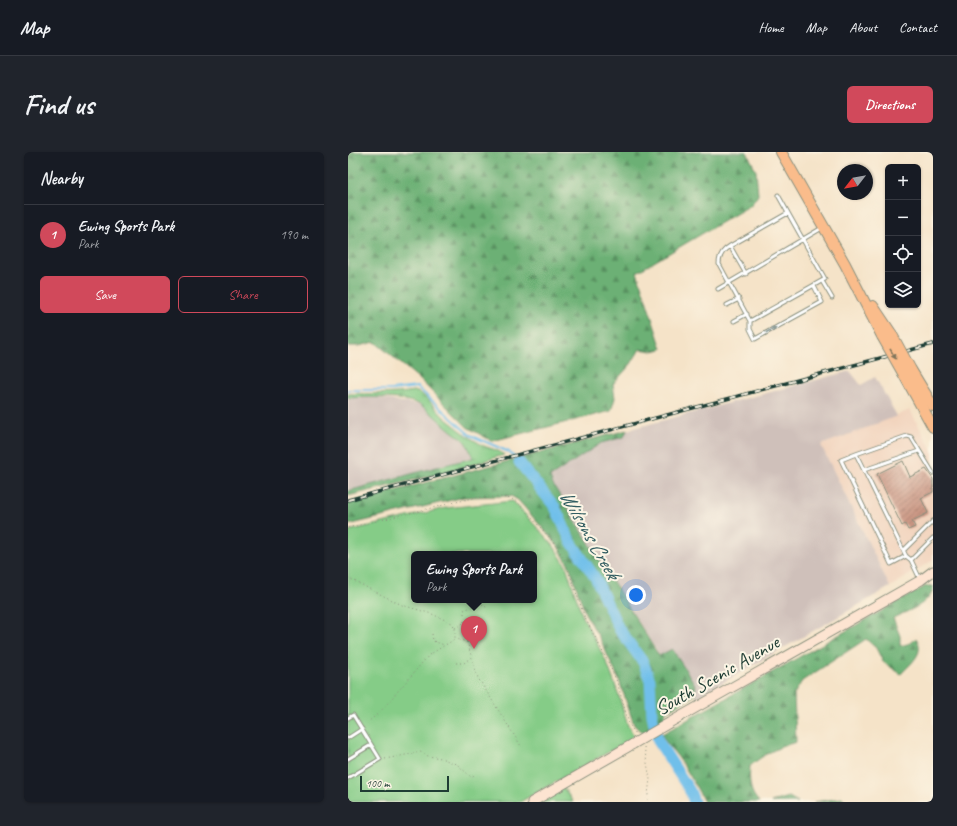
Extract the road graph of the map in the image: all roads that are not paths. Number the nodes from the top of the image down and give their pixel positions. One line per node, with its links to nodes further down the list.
1 (781, 152): 4 (main road)
2 (778, 195): 3 (lane)
3 (788, 213): 5 (lane); 6 (lane)
4 (824, 226): 5 (lane); 18 (main road, bridge)
5 (804, 240): 7 (lane); 8 (lane)
6 (730, 246): 7 (lane); 9 (lane)
7 (746, 274): 9 (lane)
8 (822, 281): 10 (lane); 12 (lane)
9 (730, 283): 11 (lane); 13 (lane)
10 (814, 286): 16 (lane); 16 (lane, one-way to 10)
11 (718, 289)
12 (832, 298)
13 (739, 299): 14 (lane); 15 (lane)
14 (727, 305)
15 (747, 314): 16 (lane); 17 (lane)
16 (750, 320)
17 (734, 321)
18 (907, 372): 19 (main road); 20 (main road)
19 (933, 406)
20 (933, 427)
21 (919, 451): 22 (lane); 23 (lane); 24 (lane)
22 (856, 454): 23 (lane); 28 (lane)
23 (864, 470): 27 (lane)
24 (933, 473)
25 (933, 521): 27 (lane)
26 (933, 538): 29 (lane)
27 (904, 550): 28 (lane)
28 (906, 556): 29 (lane)
29 (911, 560): 32 (lane)
30 (933, 571): 32 (main road, South Scenic Avenue)
31 (933, 576): 32 (main road, South Scenic Avenue)
32 (921, 580): 39 (main road, South Scenic Avenue, bridge)
33 (348, 718): 34 (lane)
34 (362, 729): 35 (lane); 36 (lane)
35 (348, 738)
36 (371, 745): 37 (lane); 38 (lane)
37 (348, 759)
38 (348, 778)
39 (532, 802)

